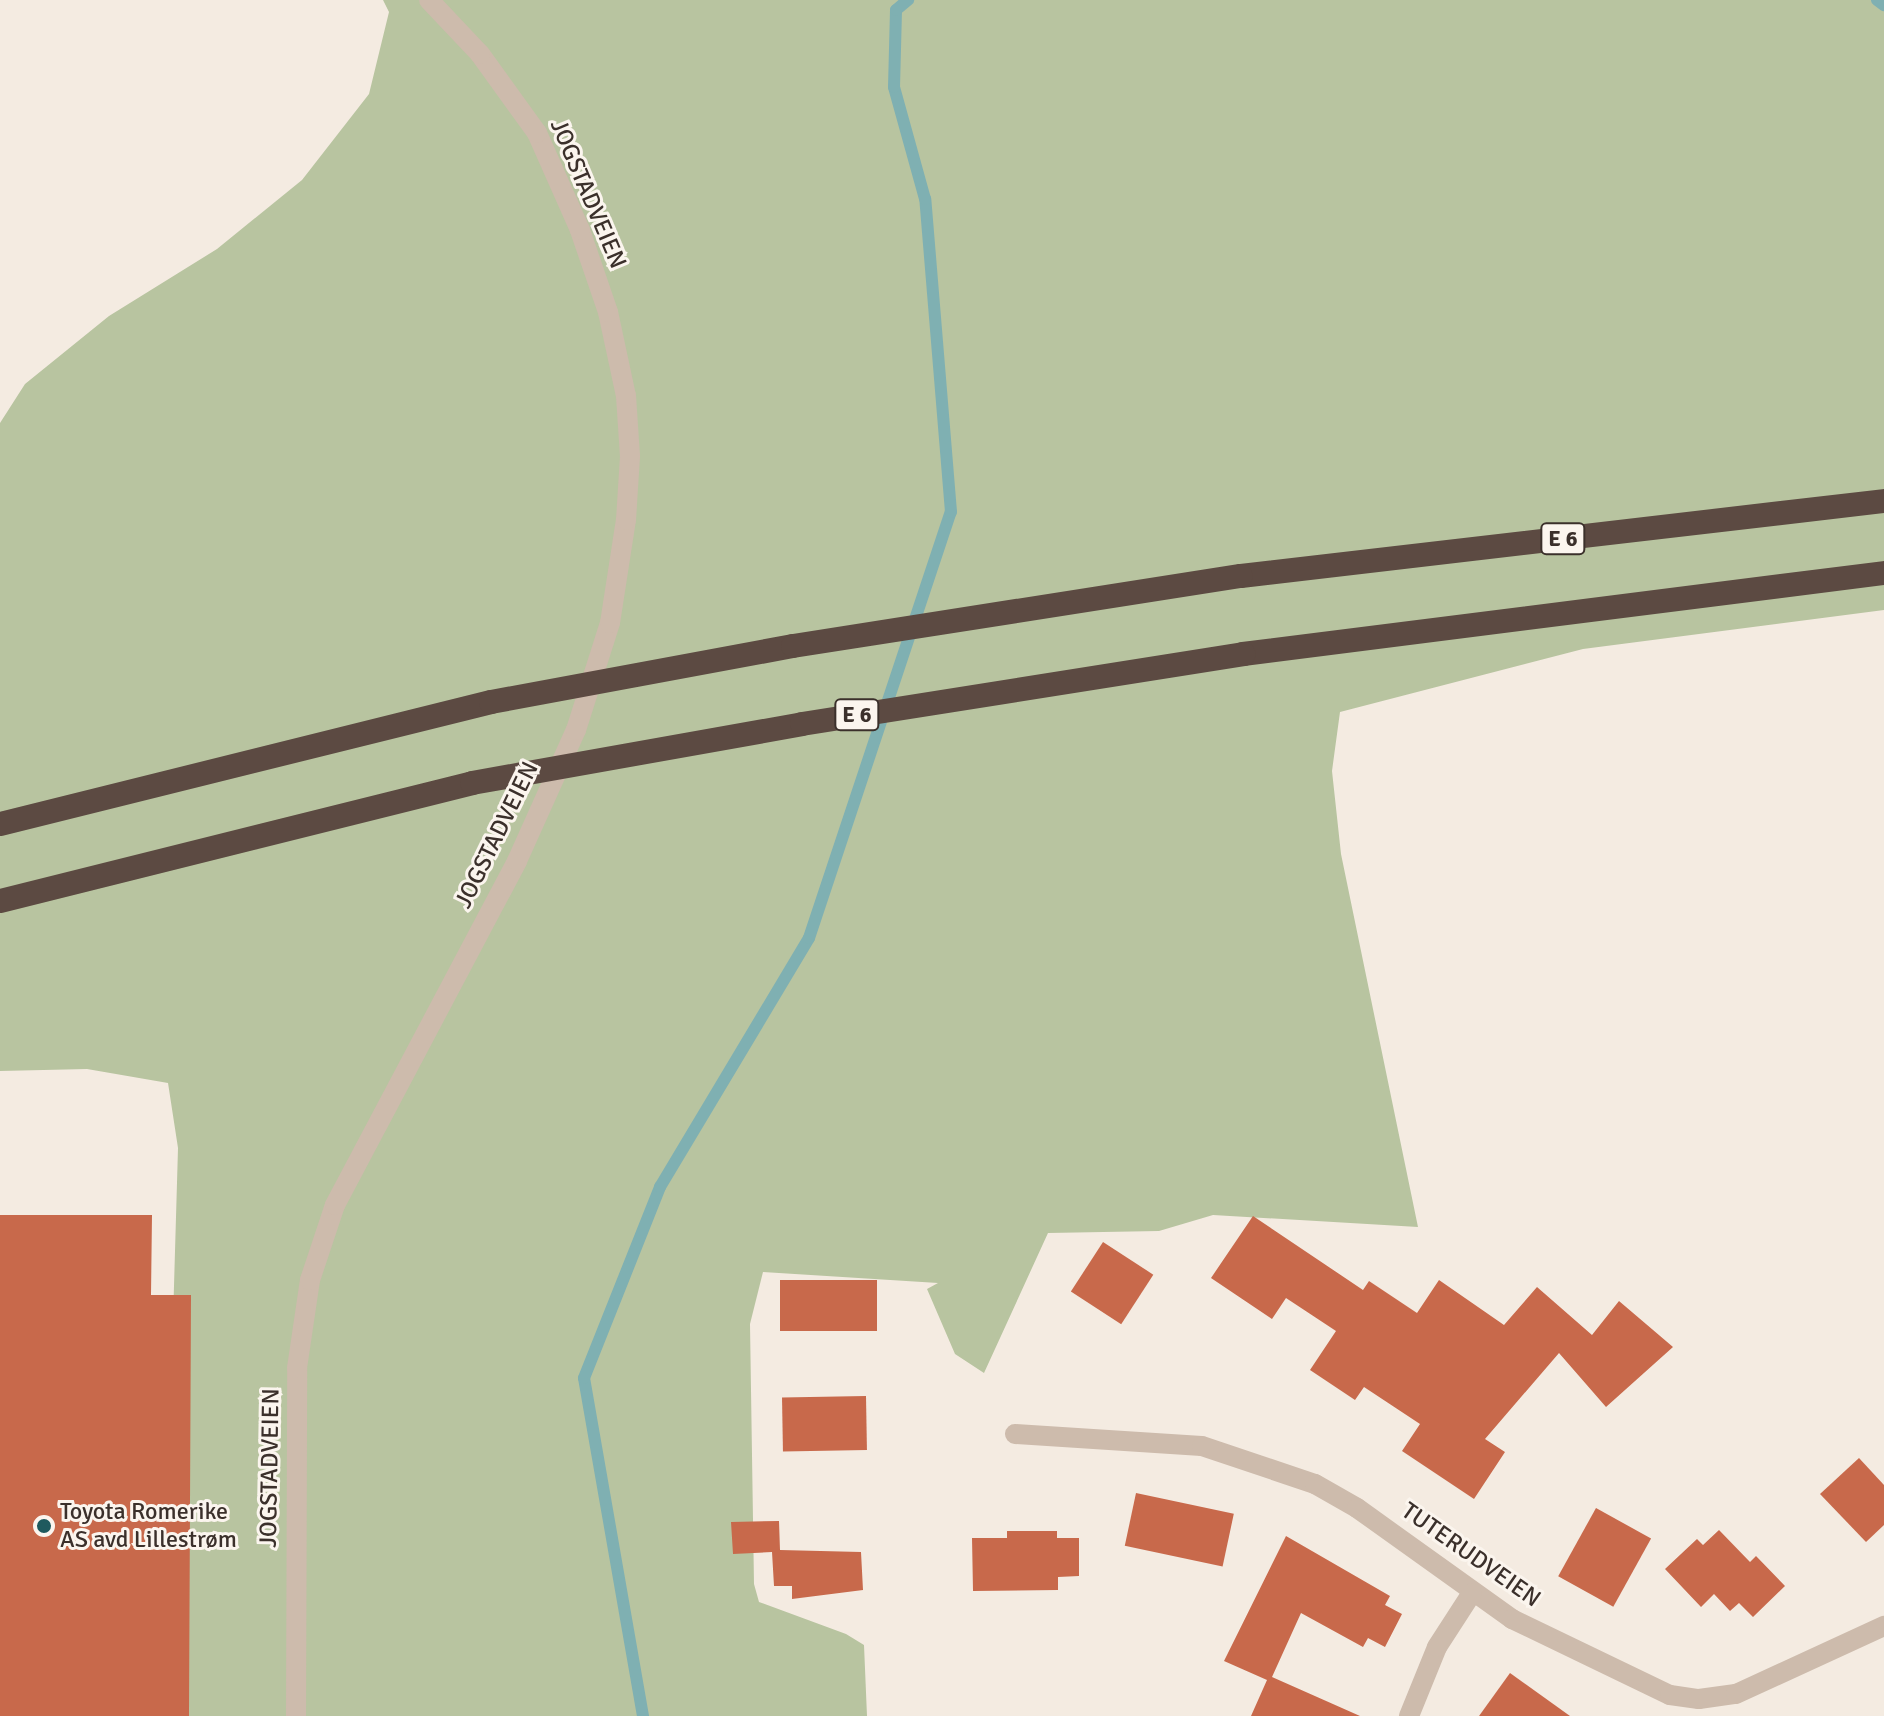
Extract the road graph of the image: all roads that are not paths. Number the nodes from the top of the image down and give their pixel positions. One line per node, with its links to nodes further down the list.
1 (429, 0): 9 (street, JOGSTADVEIEN)
2 (1884, 501): 4 (highway, E 6, bridge)
3 (1884, 573): 5 (highway, E 6, bridge)
4 (0, 824)
5 (0, 901)
6 (1015, 1434): 7 (street, TUTERUDVEIEN)
7 (1472, 1593): 8 (street, TUTERUDVEIEN); 10 (street)
8 (1884, 1626)
9 (296, 1716)
10 (1409, 1716)

